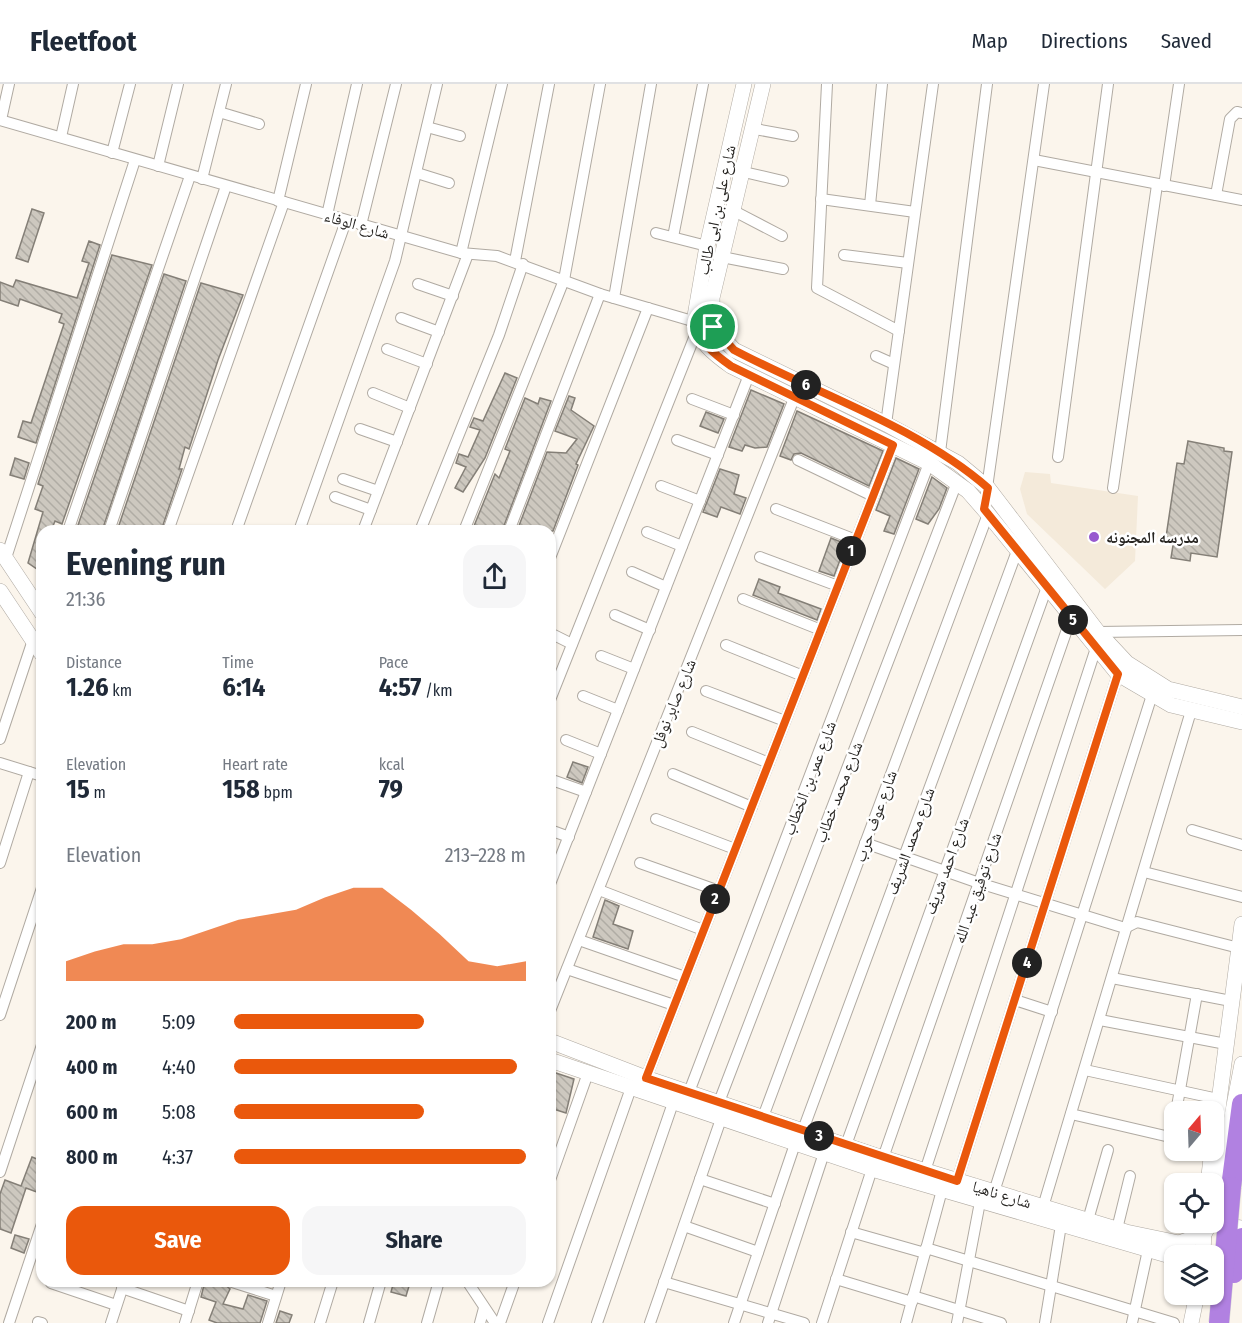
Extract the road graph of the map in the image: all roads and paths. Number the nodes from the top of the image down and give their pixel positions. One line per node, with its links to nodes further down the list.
1 (9, 84): 26 (street)
2 (73, 84): 32 (street)
3 (130, 84): 33 (street)
4 (178, 84): 36 (street)
5 (226, 84): 24 (street)
6 (306, 84): 49 (street)
7 (357, 84): 53 (street)
8 (396, 84): 55 (street)
9 (437, 84): 28 (street)
10 (502, 84): 61 (street)
11 (549, 84): 64 (street)
12 (600, 84): 67 (street)
13 (651, 84): 71 (street)
14 (703, 84): 59 (street)
15 (744, 84): 60 (street, شارع على بن ابى طالب)
16 (763, 84): 29 (street, شارع على بن ابى طالب)
17 (827, 84): 47 (street)
18 (882, 84): 50 (street)
19 (933, 84): 52 (street)
20 (987, 84): 95 (street, شارع عمر بن الخطاب)
21 (1044, 84): 35 (street, شارع عوف حرب)
22 (1108, 84): 38 (street)
23 (1179, 84): 44 (street)
24 (219, 112): 27 (street); 41 (street)
25 (1242, 113): 46 (street)
26 (0, 120): 32 (street, شارع الوفاء)
27 (259, 124)
28 (427, 128): 30 (street); 39 (street)
29 (754, 129): 31 (street); 37 (street, شارع على بن ابى طالب)
30 (460, 136)
31 (793, 136)
32 (61, 137): 33 (street, شارع الوفاء)
33 (112, 153): 34 (street, شارع الوفاء)
34 (135, 160): 36 (street, شارع الوفاء); 123 (street)
35 (1034, 160): 38 (street); 100 (street, شارع عوف حرب)
36 (158, 166): 40 (street, شارع الوفاء)
37 (744, 171): 42 (street); 51 (street, شارع على بن ابى طالب)
38 (1096, 173): 44 (street); 94 (street)
39 (417, 174): 43 (street); 58 (street)
40 (190, 176): 41 (street, شارع الوفاء); 109 (street)
41 (202, 179): 45 (street, شارع الوفاء)
42 (783, 182)
43 (449, 183)
44 (1161, 185): 46 (street); 101 (street)
45 (226, 186): 49 (street, شارع الوفاء); 110 (street)
46 (1216, 195): 48 (street)
47 (821, 199): 50 (street); 76 (street)
48 (1242, 201)
49 (281, 202): 53 (street, شارع الوفاء); 111 (street)
50 (870, 205): 52 (street)
51 (734, 211): 57 (street); 63 (street, شارع على بن ابى طالب)
52 (915, 212): 65 (street)
53 (327, 215): 54 (street, شارع الوفاء)
54 (346, 221): 55 (street, شارع الوفاء); 112 (street)
55 (361, 225): 58 (street, شارع الوفاء)
56 (656, 232): 59 (street)
57 (782, 236)
58 (402, 237): 61 (street, شارع الوفاء); 113 (street)
59 (673, 237): 60 (street)
60 (707, 246): 74 (street, شارع على بن ابى طالب)
61 (464, 254): 64 (street, شارع الوفاء); 70 (street)
62 (844, 255): 65 (street)
63 (722, 256): 66 (street); 75 (street, شارع على بن ابى طالب)
64 (519, 263): 67 (street, شارع الوفاء); 115 (street)
65 (908, 263): 76 (street)
66 (783, 269)
67 (564, 280): 69 (street, شارع الوفاء); 116 (street)
68 (418, 284): 70 (street)
69 (600, 294): 71 (street, شارع الوفاء); 117 (street)
70 (453, 296): 77 (street)
71 (614, 298): 72 (street, شارع الوفاء)
72 (648, 308): 74 (street, شارع الوفاء); 120 (street)
73 (401, 318): 77 (street)
74 (695, 327): 75 (street, شارع الوفاء); 82 (street); 140 (street)
75 (713, 327): 88 (street)
76 (899, 331): 81 (street)
77 (439, 332): 80 (street)
78 (387, 349): 80 (street)
79 (876, 357): 81 (street)
80 (427, 364): 86 (street)
81 (894, 364): 88 (street)
82 (749, 375): 84 (street); 87 (street)
83 (373, 393): 86 (street)
84 (795, 396): 92 (street); 183 (street, شارع صابر نوفل)
85 (692, 399): 87 (street)
86 (410, 408): 91 (street)
87 (734, 415): 93 (street)
88 (886, 424): 95 (street)
89 (360, 429): 91 (street)
90 (677, 440): 93 (street)
91 (397, 442): 102 (street)
92 (893, 445): 95 (street); 103 (street)
93 (718, 455): 105 (street)
94 (1058, 457)
95 (935, 458): 98 (street); 100 (street); 217 (street, شارع عمر بن الخطاب)
96 (798, 460): 103 (street)
97 (343, 478): 102 (street)
98 (957, 482): 108 (street); 220 (street, شارع محمد خطاب)
99 (661, 486): 105 (street)
100 (988, 488): 108 (street, شارع عوف حرب); 137 (street)
101 (1113, 488)
102 (378, 491): 107 (street)
103 (873, 496): 119 (street)
104 (335, 497): 107 (street)
105 (700, 501): 121 (street)
106 (776, 509): 119 (street)
107 (371, 510): 114 (street)
108 (986, 512): 122 (street); 173 (street, شارع عوف حرب)
109 (70, 525)
110 (111, 525)
111 (170, 525)
112 (238, 525)
113 (301, 525)
114 (365, 525)
115 (422, 525)
116 (466, 525)
117 (511, 525)
118 (647, 532): 121 (street)
119 (856, 540): 126 (street)
120 (556, 543)
121 (682, 546): 127 (street)
122 (1017, 551): 128 (street); 176 (street, شارع محمد الشريف)
123 (3, 554): 131 (street)
124 (760, 557): 126 (street)
125 (632, 572): 127 (street)
126 (838, 586): 135 (street)
127 (666, 587): 134 (street)
128 (1047, 587): 133 (street); 180 (street, شارع احمد شريف)
129 (0, 591): 139 (street)
130 (743, 599): 135 (street)
131 (36, 601)
132 (615, 615): 134 (street)
133 (1071, 618): 143 (street); 182 (street, شارع توفيق عبد الله)
134 (650, 630): 145 (street)
135 (821, 630): 147 (street)
136 (1242, 630): 137 (street)
137 (1098, 632): 152 (street)
138 (556, 636): 140 (street)
139 (33, 640): 141 (street); 158 (street)
140 (572, 644): 148 (street)
141 (36, 645)
142 (726, 645): 147 (street)
143 (1096, 648): 146 (street); 185 (street)
144 (601, 656): 145 (street)
145 (634, 669): 153 (street)
146 (1118, 674): 150 (street); 187 (street)
147 (803, 676): 155 (street)
148 (556, 685)
149 (706, 691): 155 (street)
150 (1152, 695): 154 (street); 189 (street)
151 (583, 696): 153 (street)
152 (1242, 707)
153 (618, 710): 160 (street)
154 (1191, 711): 156 (street); 181 (street)
155 (786, 721): 162 (street)
156 (1242, 722)
157 (693, 732): 162 (street)
158 (0, 738)
159 (566, 740): 160 (street)
160 (601, 754): 167 (street)
161 (0, 763): 163 (street)
162 (769, 763): 168 (street)
163 (28, 772): 164 (street); 177 (street)
164 (36, 774)
165 (673, 774): 168 (street)
166 (556, 781): 167 (street)
167 (586, 792): 172 (street)
168 (752, 807): 175 (street)
169 (656, 819): 175 (street)
170 (1192, 830): 174 (street)
171 (556, 832): 172 (street)
172 (569, 837): 179 (street)
173 (865, 843): 176 (street); 224 (street, شارع عوف حرب)
174 (1236, 846)
175 (735, 849): 184 (street)
176 (904, 857): 180 (street); 228 (street, شارع محمد الشريف)
177 (0, 863)
178 (640, 863): 184 (street)
179 (556, 867)
180 (944, 871): 182 (street); 229 (street, شارع احمد شريف)
181 (1144, 872): 186 (street); 191 (street)
182 (979, 883): 185 (street); 232 (street, شارع توفيق عبد الله)
183 (599, 890): 192 (street); 193 (street, شارع صابر نوفل)
184 (719, 891): 192 (street)
185 (1015, 894): 187 (street); 236 (street)
186 (1242, 897)
187 (1046, 903): 189 (street); 200 (street)
188 (36, 906): 204 (street)
189 (1083, 915): 191 (street); 203 (street)
190 (1242, 924): 194 (street)
191 (1127, 928): 194 (street); 197 (street)
192 (703, 930): 196 (street)
193 (579, 940): 195 (street, شارع صابر نوفل); 196 (street)
194 (1239, 948): 201 (street)
195 (567, 969): 199 (street, شارع صابر نوفل); 202 (street)
196 (685, 977): 202 (street)
197 (1112, 978): 198 (street); 205 (street)
198 (1197, 994): 201 (street); 206 (street)
199 (556, 996)
200 (1015, 1000): 203 (street); 239 (street)
201 (1232, 1001): 208 (street)
202 (674, 1005): 214 (street)
203 (1052, 1012): 241 (street)
204 (0, 1015)
205 (1100, 1020): 206 (street); 212 (street)
206 (1189, 1037): 208 (street); 216 (street)
207 (556, 1043): 214 (street, شارع ناهيا)
208 (1226, 1044): 218 (street)
209 (556, 1062): 213 (street, شارع ناهيا)
210 (36, 1063): 235 (street)
211 (1242, 1064): 226 (street)
212 (1085, 1070): 216 (street); 223 (street)
213 (588, 1073): 215 (street, شارع ناهيا); 233 (street)
214 (646, 1078): 217 (street, شارع ناهيا)
215 (631, 1088): 221 (street, شارع ناهيا); 296 (street)
216 (1180, 1090): 218 (street); 219 (street)
217 (689, 1092): 220 (street, شارع ناهيا)
218 (1218, 1099)
219 (1178, 1101)
220 (718, 1102): 224 (street, شارع ناهيا)
221 (674, 1103): 225 (street, شارع ناهيا); 297 (street)
222 (1242, 1104): 308 (highway, bridge)
223 (1071, 1114): 227 (street); 244 (street)
224 (763, 1117): 228 (street, شارع ناهيا)
225 (721, 1119): 228 (street, شارع ناهيا); 238 (street)
226 (1224, 1133)
227 (1164, 1136)
228 (799, 1137): 229 (street, شارع ناهيا); 231 (street, شارع ناهيا); 243 (street, شارع محمد الشريف)
229 (846, 1145): 232 (street, شارع ناهيا)
230 (1108, 1150): 245 (street)
231 (824, 1153): 234 (street, شارع ناهيا); 285 (street)
232 (883, 1158): 236 (street, شارع ناهيا)
233 (556, 1163)
234 (872, 1169): 240 (street, شارع ناهيا); 251 (street)
235 (0, 1171)
236 (925, 1171): 239 (street, شارع ناهيا)
237 (1130, 1176): 250 (street)
238 (700, 1179): 243 (street); 248 (street)
239 (957, 1181): 241 (street, شارع ناهيا)
240 (942, 1190): 242 (street, شارع ناهيا); 256 (street)
241 (994, 1192): 244 (street, شارع ناهيا)
242 (980, 1202): 247 (street, شارع ناهيا); 261 (street)
243 (775, 1204): 257 (street, شارع محمد الشريف)
244 (1043, 1207): 245 (street, شارع ناهيا)
245 (1088, 1220): 250 (street, شارع ناهيا)
246 (1224, 1223): 249 (street)
247 (1061, 1225): 255 (street, شارع ناهيا); 264 (street)
248 (684, 1226): 257 (street); 263 (street)
249 (1242, 1228)
250 (1117, 1229): 252 (street, شارع ناهيا)
251 (851, 1232): 256 (street); 262 (street)
252 (1196, 1233)
253 (1242, 1238): 309 (highway, bridge)
254 (36, 1242): 286 (street)
255 (1148, 1250): 258 (street, شارع ناهيا); 284 (street)
256 (926, 1251): 261 (street); 277 (street)
257 (758, 1252): 278 (street, شارع محمد الشريف)
258 (1164, 1254)
259 (1242, 1256): 260 (street)
260 (1224, 1257)
261 (969, 1261): 264 (street); 283 (street)
262 (836, 1279): 277 (street); 301 (street)
263 (664, 1282): 278 (street); 298 (street)
264 (1051, 1286): 284 (street); 305 (street)
265 (63, 1287): 279 (street)
266 (122, 1287): 279 (street)
267 (130, 1287): 282 (street)
268 (196, 1287): 282 (street)
269 (248, 1287): 276 (street)
270 (279, 1287): 276 (street)
271 (331, 1287): 290 (street)
272 (379, 1287): 291 (street)
273 (437, 1287): 292 (street)
274 (470, 1287): 281 (street)
275 (513, 1287): 295 (street)
276 (276, 1296): 289 (street)
277 (912, 1299): 283 (street); 302 (street)
278 (740, 1304): 285 (street); 299 (street, شارع محمد الشريف)
279 (116, 1305): 287 (street)
280 (1195, 1305): 307 (street)
281 (484, 1308): 293 (street); 294 (street)
282 (189, 1311): 288 (street)
283 (960, 1311): 303 (street); 304 (street)
284 (1133, 1317): 306 (street)
285 (769, 1318): 300 (street)
286 (9, 1323)
287 (111, 1323)
288 (186, 1323)
289 (268, 1323)
290 (320, 1323)
291 (369, 1323)
292 (427, 1323)
293 (480, 1323)
294 (495, 1323)
295 (500, 1323)
296 (548, 1323)
297 (597, 1323)
298 (650, 1323)
299 (734, 1323)
300 (804, 1323)
301 (822, 1323)
302 (906, 1323)
303 (957, 1323)
304 (1001, 1323)
305 (1045, 1323)
306 (1174, 1323)
307 (1191, 1323)
308 (1219, 1323)
309 (1226, 1323)

